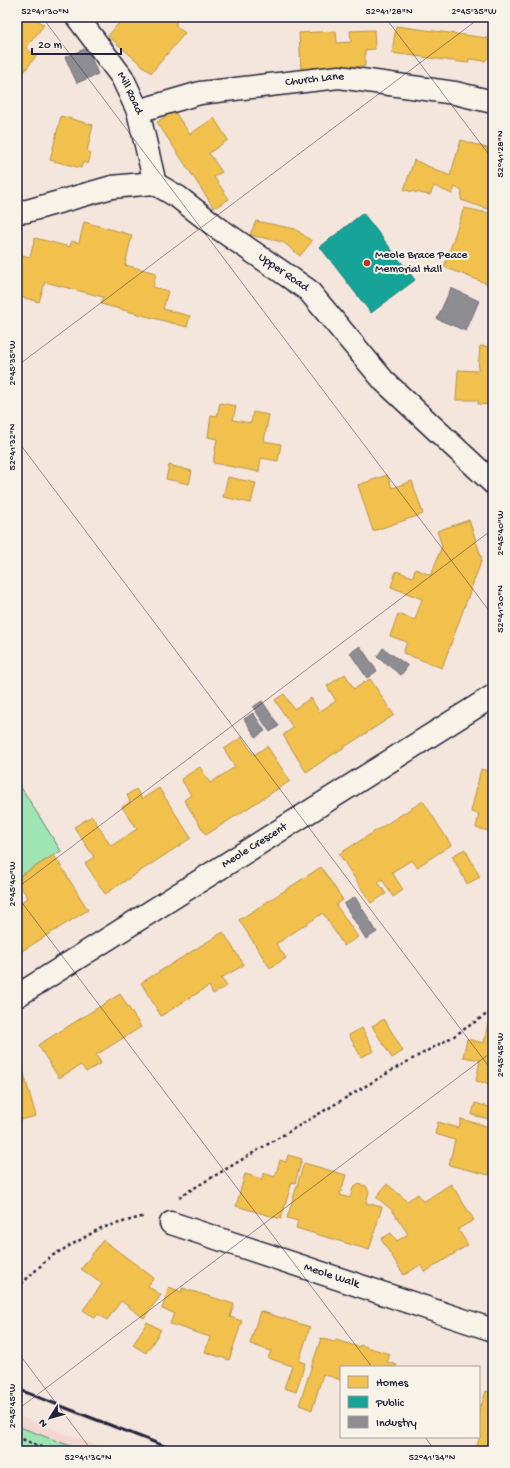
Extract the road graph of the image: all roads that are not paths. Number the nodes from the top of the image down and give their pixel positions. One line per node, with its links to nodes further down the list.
1 (78, 17): 3 (street, Mill Road)
2 (493, 102): 3 (street, Church Lane)
3 (138, 111): 4 (street, Mill Road)
4 (154, 183): 5 (street); 6 (street, Upper Road)
5 (17, 212)
6 (493, 483)
7 (493, 696): 8 (street, Meole Crescent)
8 (17, 996)
9 (171, 1223): 10 (street, Meole Walk)
10 (493, 1328)

